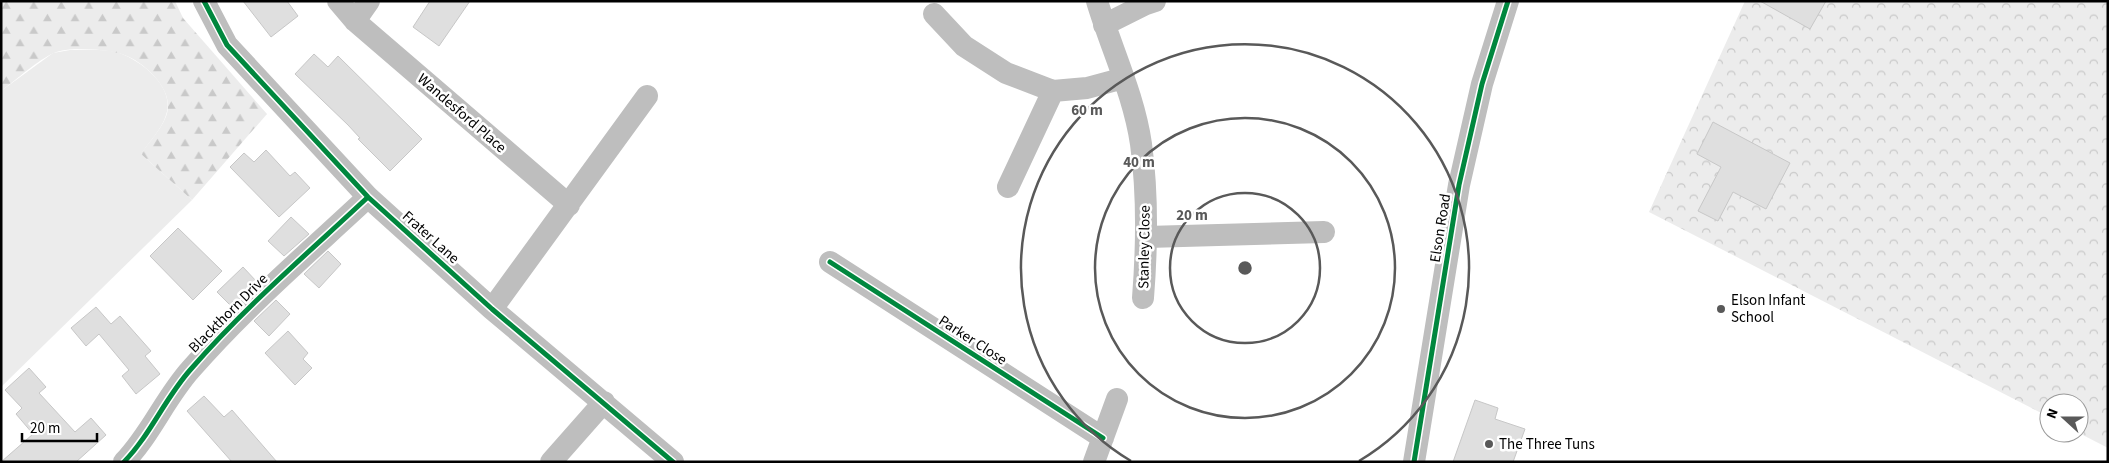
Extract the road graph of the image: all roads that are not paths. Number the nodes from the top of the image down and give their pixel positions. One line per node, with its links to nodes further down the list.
1 (204, 1): 14 (street, Frater Lane)
2 (338, 1): 8 (street, Wandesford Place)
3 (369, 1): 8 (street)
4 (1097, 1): 9 (street, Stanley Close)
5 (1155, 1): 9 (street)
6 (1508, 1): 28 (street, Elson Road)
7 (934, 14): 11 (street)
8 (355, 21): 15 (street, Wandesford Place)
9 (1104, 25): 10 (street, Stanley Close)
10 (1124, 78): 11 (street); 17 (street, Stanley Close)
11 (1053, 91): 13 (street)
12 (647, 96): 15 (street)
13 (1008, 187)
14 (368, 197): 20 (street, Frater Lane); 24 (street, Blackthorn Drive)
15 (569, 206): 20 (street)
16 (1324, 232): 17 (street)
17 (1147, 237): 19 (street, Stanley Close)
18 (830, 262): 23 (street, Parker Close)
19 (1143, 298)
20 (492, 309): 22 (street, Frater Lane)
21 (1117, 399): 23 (street)
22 (604, 402): 25 (street); 26 (street, Frater Lane)
23 (1103, 438): 27 (street)
24 (124, 462)
25 (551, 462)
26 (674, 462)
27 (1094, 462)
28 (1414, 462)

